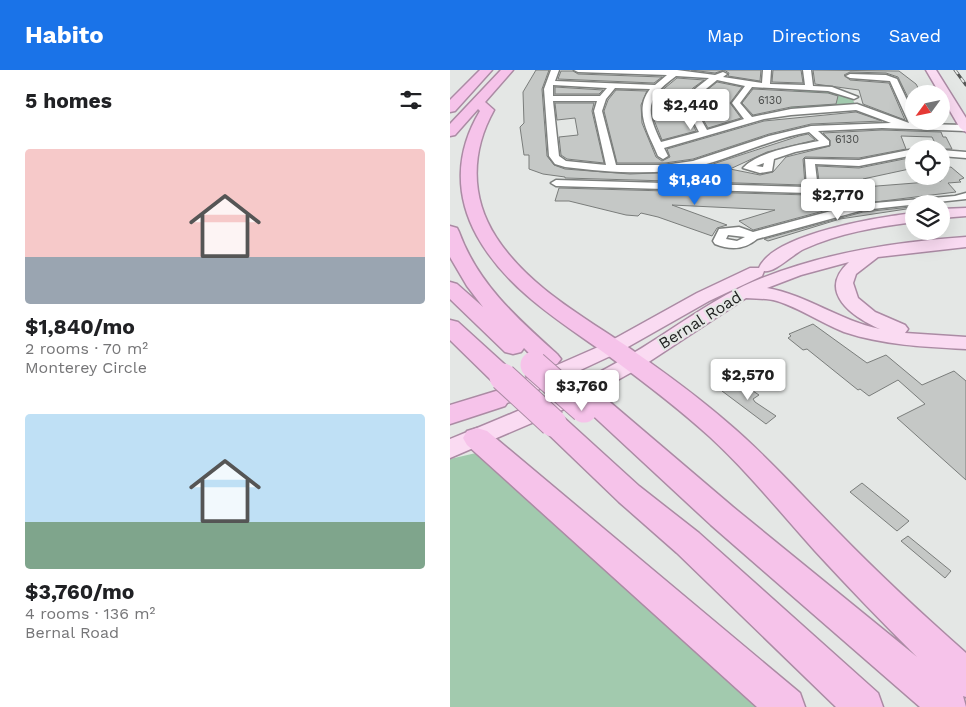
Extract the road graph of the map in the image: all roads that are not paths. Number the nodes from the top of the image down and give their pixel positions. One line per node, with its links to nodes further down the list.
1 (507, 70): 22 (highway)
2 (555, 70): 12 (street)
3 (578, 70): 9 (street)
4 (767, 70): 16 (street)
5 (807, 70): 17 (street)
6 (931, 70): 35 (main road)
7 (941, 70): 27 (main road)
8 (481, 72): 18 (highway); 24 (highway); 29 (highway)
9 (676, 72): 10 (street); 15 (street)
10 (717, 72): 14 (street); 38 (street)
11 (849, 73): 19 (street); 26 (street)
12 (550, 83): 13 (street); 20 (street)
13 (614, 84): 15 (street); 21 (street)
14 (750, 86): 16 (street); 30 (street)
15 (657, 87): 39 (street)
16 (766, 87): 17 (street)
17 (810, 88): 19 (street)
18 (450, 94)
19 (854, 97): 25 (street)
20 (549, 98): 21 (street); 44 (street)
21 (602, 99): 44 (street)
22 (479, 103): 37 (highway); 40 (highway); 68 (highway)
23 (782, 103): 28 (street)
24 (450, 108)
25 (851, 108): 28 (street); 31 (street); 32 (street)
26 (905, 108)
27 (966, 109)
28 (791, 112): 30 (street)
29 (450, 114)
30 (750, 120): 38 (street)
31 (905, 125)
32 (898, 127): 33 (street); 36 (street)
33 (905, 127)
34 (950, 128): 35 (street)
35 (966, 128)
36 (810, 129): 43 (street); 45 (street)
37 (450, 132)
38 (705, 134): 39 (street)
39 (659, 146): 45 (street)
40 (455, 147)
41 (905, 154): 48 (street)
42 (961, 155): 46 (street)
43 (769, 158)
44 (611, 166): 45 (street)
45 (668, 168)
46 (966, 168)
47 (556, 183): 48 (street)
48 (813, 190): 50 (street)
49 (966, 196): 50 (street)
50 (839, 212): 56 (street)
51 (966, 212): 52 (main road)
52 (950, 213)
53 (905, 218): 59 (main road)
54 (450, 232): 69 (highway)
55 (966, 232): 59 (main road, Bernal Road)
56 (753, 236)
57 (966, 242): 58 (main road, Bernal Road)
58 (874, 251): 59 (main road, Bernal Road); 65 (main road)
59 (775, 269): 61 (main road, Bernal Road); 62 (main road); 68 (main road, Bernal Road)
60 (450, 288): 69 (highway)
61 (740, 294): 62 (main road); 68 (main road, Bernal Road)
62 (803, 305): 66 (main road)
63 (450, 308): 69 (highway)
64 (450, 327): 69 (highway)
65 (966, 335)
66 (966, 343)
67 (450, 352): 69 (highway)
68 (623, 355): 69 (main road, Bernal Road); 73 (main road, Bernal Road); 75 (highway)
69 (514, 376): 70 (highway); 71 (highway, bridge); 71 (highway); 72 (main road, Bernal Road)
70 (450, 415)
71 (567, 417): 77 (highway); 78 (highway)
72 (450, 420)
73 (477, 438): 74 (main road, Bernal Road); 76 (highway)
74 (450, 449)
75 (966, 678)
76 (786, 707)
77 (864, 707)
78 (949, 707)

